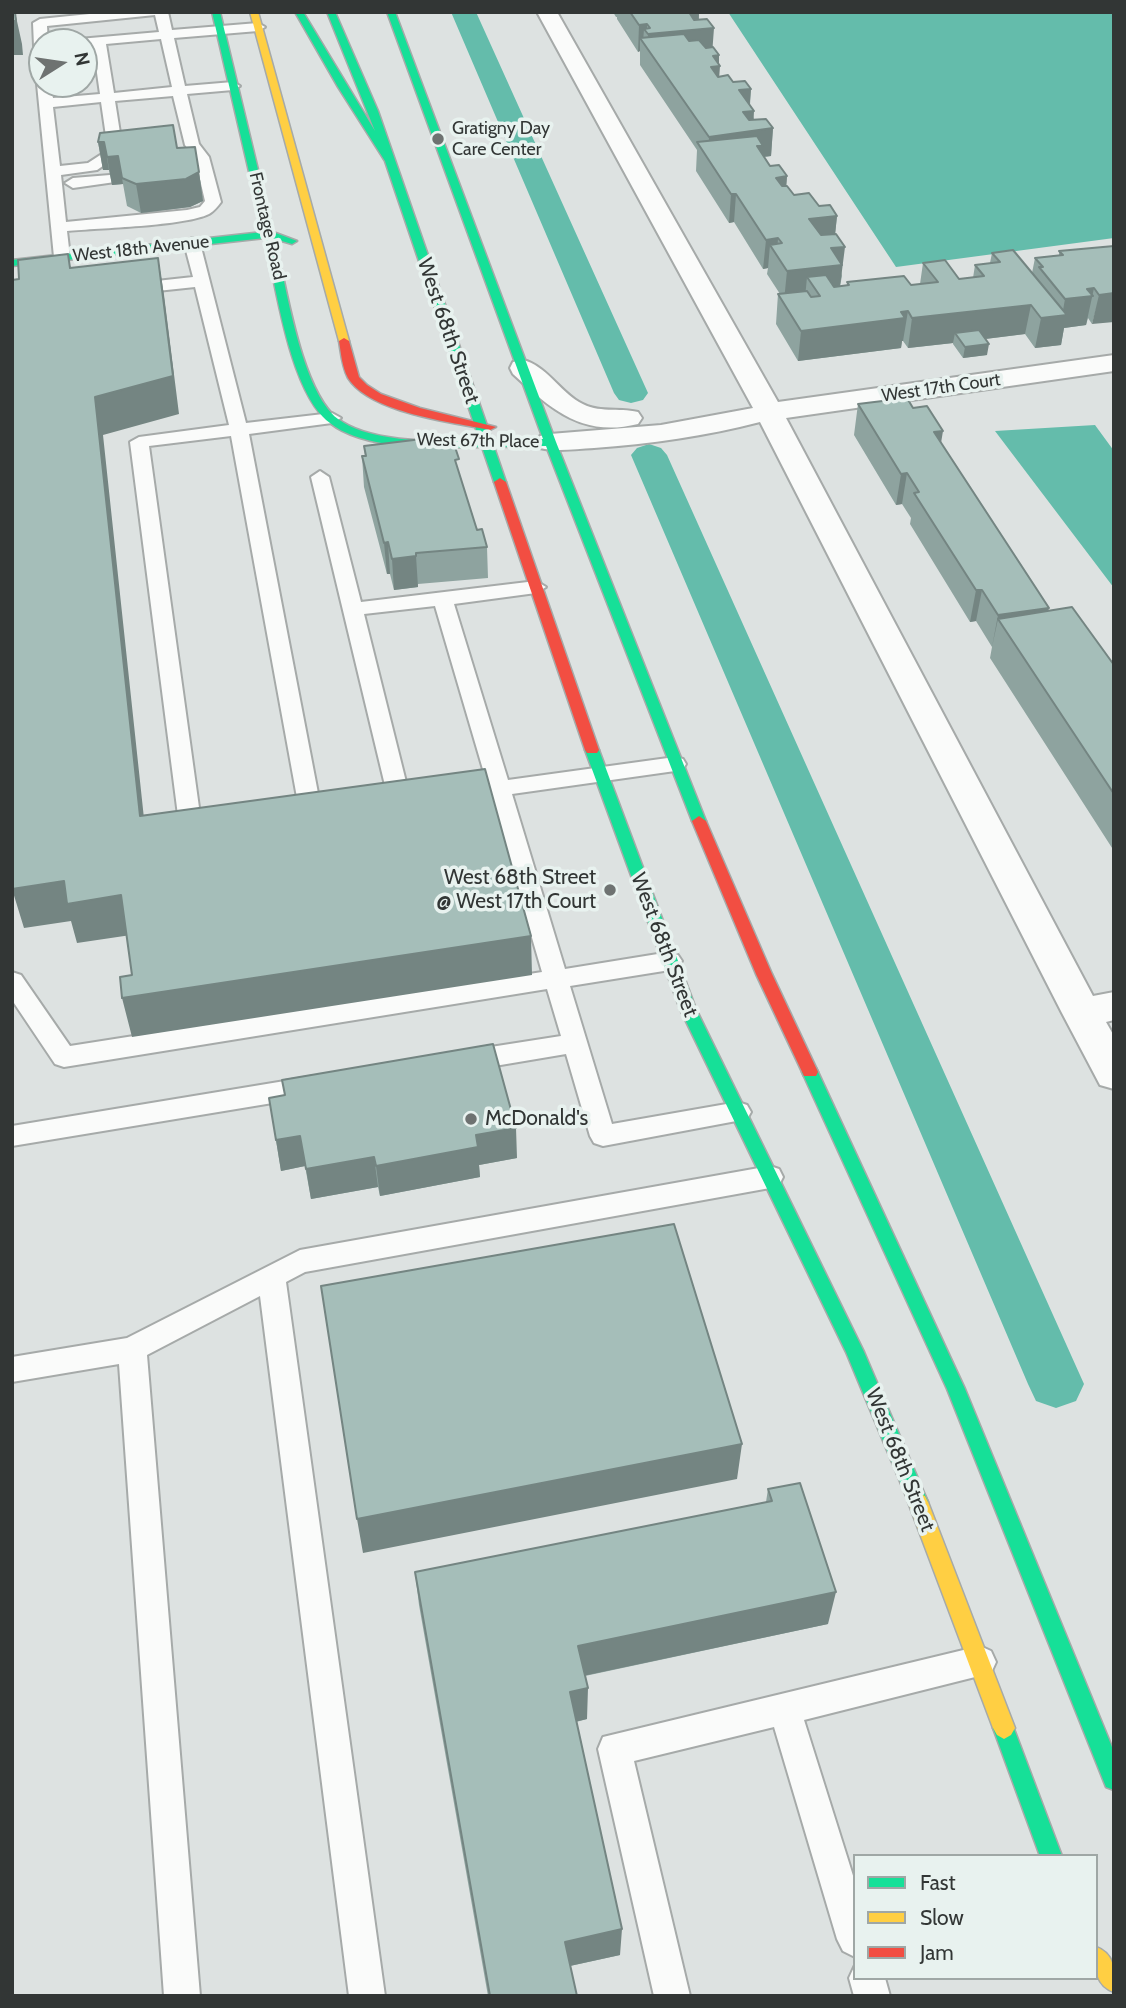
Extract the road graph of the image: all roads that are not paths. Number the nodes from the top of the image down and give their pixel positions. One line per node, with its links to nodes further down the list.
1 (152, 12): 9 (lane)
2 (161, 12): 11 (lane)
3 (216, 12): 10 (main road, Frontage Road)
4 (299, 12): 19 (main road)
5 (331, 12): 19 (main road, West 68th Street)
6 (391, 12): 32 (main road)
7 (547, 12): 36 (street)
8 (256, 20): 10 (lane); 26 (main road, Frontage Road)
9 (40, 28)
10 (220, 30): 11 (lane); 14 (main road, Frontage Road)
11 (168, 35): 12 (lane); 15 (lane)
12 (98, 40)
13 (98, 66): 16 (lane)
14 (233, 86): 15 (lane); 23 (main road, Frontage Road)
15 (180, 90): 16 (lane); 22 (lane)
16 (107, 97): 18 (lane); 20 (lane)
17 (45, 98): 18 (lane)
18 (46, 103): 20 (lane)
19 (392, 164): 30 (main road, West 68th Street)
20 (54, 178): 21 (lane); 22 (lane)
21 (110, 179)
22 (59, 227): 25 (lane)
23 (269, 234): 24 (main road, West 18th Avenue); 26 (main road); 37 (main road, Frontage Road)
24 (192, 243): 25 (main road, West 18th Avenue); 28 (lane)
25 (62, 257): 27 (main road, West 18th Avenue)
26 (320, 259): 34 (main road, Frontage Road)
27 (12, 263)
28 (201, 281): 29 (lane); 39 (lane)
29 (114, 291)
30 (458, 359): 33 (main road); 38 (main road, West 68th Street)
31 (1114, 363): 36 (street, West 17th Court)
32 (523, 368): 36 (street, West 17th Court); 41 (main road)
33 (444, 377)
34 (367, 391): 35 (main road); 38 (main road, West 67th Place)
35 (403, 391)
36 (769, 412): 41 (street, West 17th Court); 58 (street)
37 (337, 422): 39 (lane); 40 (main road, West 67th Place)
38 (480, 424): 40 (main road, West 68th Street); 41 (main road, West 67th Place)
39 (239, 429): 52 (lane); 54 (lane)
40 (486, 442): 41 (main road, West 67th Place); 43 (main road, West 68th Street)
41 (550, 442): 46 (main road)
42 (320, 477): 45 (lane)
43 (536, 587): 44 (lane); 47 (main road, West 68th Street)
44 (443, 600): 45 (lane); 48 (lane)
45 (352, 609): 49 (lane)
46 (675, 764): 47 (lane); 72 (main road)
47 (601, 774): 48 (lane); 55 (main road, West 68th Street)
48 (499, 788): 49 (lane); 56 (lane)
49 (400, 802): 50 (lane)
50 (375, 806)
51 (337, 811): 52 (lane)
52 (312, 814): 53 (lane)
53 (285, 818)
54 (218, 828)
55 (670, 961): 56 (lane); 64 (main road, West 68th Street)
56 (558, 979): 59 (lane); 60 (lane)
57 (12, 981): 59 (lane)
58 (1098, 1009): 62 (street)
59 (23, 1018)
60 (575, 1043): 61 (lane); 64 (lane)
61 (438, 1065)
62 (1114, 1074)
63 (342, 1081): 65 (lane)
64 (738, 1112): 66 (main road, West 68th Street)
65 (12, 1136)
66 (771, 1177): 67 (lane); 70 (main road, West 68th Street)
67 (271, 1277): 68 (lane); 78 (lane)
68 (132, 1349): 69 (lane); 77 (lane)
69 (12, 1370)
70 (980, 1662): 71 (lane); 73 (main road, West 68th Street)
71 (784, 1708): 74 (lane); 79 (lane)
72 (1114, 1779)
73 (1050, 1854)
74 (853, 1932)
75 (1098, 1961): 76 (main road)
76 (1114, 1981)
77 (182, 1996)
78 (367, 1996)
79 (671, 1996)

